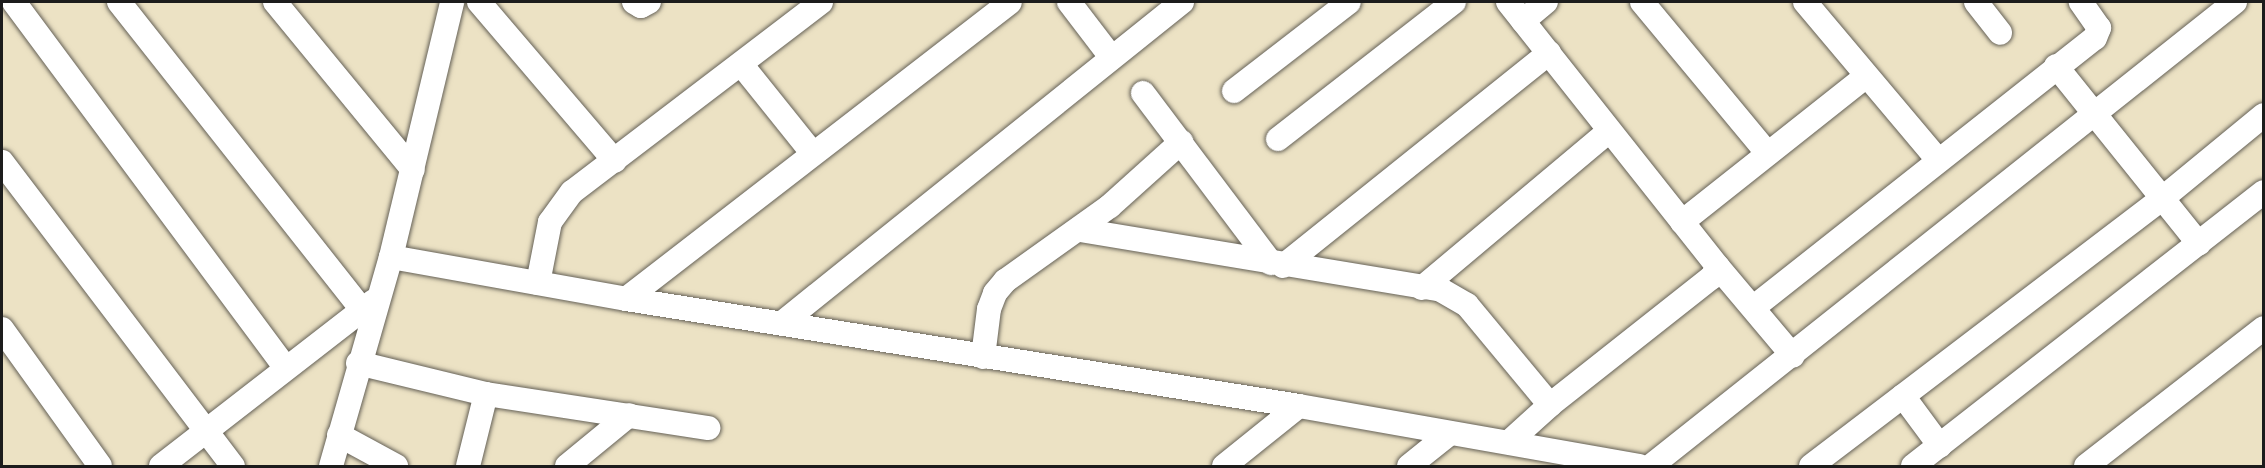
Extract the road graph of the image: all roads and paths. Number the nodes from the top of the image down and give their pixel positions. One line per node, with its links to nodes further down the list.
1 (14, 2): 61 (street)
2 (119, 2): 52 (street)
3 (275, 2): 40 (street)
4 (452, 2): 40 (street)
5 (479, 2): 38 (street)
6 (634, 2): 7 (street)
7 (649, 2)
8 (821, 2): 25 (street)
9 (1010, 2): 35 (street)
10 (1069, 2): 24 (street)
11 (1182, 2): 24 (street)
12 (1349, 2): 28 (street)
13 (1454, 2): 33 (street)
14 (1508, 2): 21 (street)
15 (1546, 2): 21 (street)
16 (1642, 2): 36 (street)
17 (1805, 2): 27 (street)
18 (1976, 2): 22 (street)
19 (2081, 2): 26 (street)
20 (2235, 2): 30 (street)
21 (1523, 21): 23 (street)
22 (2000, 33)
23 (1550, 53): 32 (street); 47 (street)
24 (1111, 57): 54 (street)
25 (741, 64): 35 (street); 38 (street)
26 (2056, 66): 30 (street); 37 (street)
27 (1866, 76): 36 (street); 37 (street)
28 (1234, 91)
29 (1143, 93): 34 (street)
30 (2095, 113): 42 (street); 58 (street)
31 (2264, 115): 42 (street)
32 (1609, 131): 43 (street); 50 (street)
33 (1278, 139)
34 (1181, 142): 44 (street); 47 (street)
35 (813, 154): 51 (street)
36 (1768, 154): 43 (street)
37 (1938, 159): 53 (street)
38 (615, 161): 49 (street)
39 (2, 162): 68 (street)
40 (413, 170): 46 (street)
41 (2264, 192): 45 (street)
42 (2164, 197): 45 (street); 63 (street)
43 (1682, 222): 48 (street)
44 (1080, 230): 47 (street); 59 (street)
45 (2199, 244): 72 (street)
46 (391, 256): 49 (street); 52 (street)
47 (1277, 264): 50 (street)
48 (1718, 267): 53 (street); 64 (street)
49 (538, 284): 51 (street)
50 (1422, 288): 64 (street)
51 (626, 299): 54 (street)
52 (370, 304): 60 (street); 61 (street)
53 (1754, 307): 58 (street)
54 (782, 323): 59 (street)
55 (2264, 328): 86 (street)
56 (2, 329): 57 (street)
57 (10, 356): 74 (street)
58 (1793, 356): 83 (street)
59 (983, 357): 65 (street)
60 (358, 363): 62 (street); 70 (street)
61 (285, 366): 68 (street)
62 (486, 394): 66 (street); 79 (street)
63 (1903, 396): 72 (street); 84 (street)
64 (1550, 405): 71 (street)
65 (1299, 406): 69 (street); 81 (street)
66 (629, 415): 67 (street); 80 (street)
67 (708, 428)
68 (205, 430): 75 (street); 76 (street)
69 (1449, 434): 71 (street); 82 (street)
70 (339, 435): 77 (street); 78 (street)
71 (1509, 442): 73 (street)
72 (1940, 446): 85 (street)
73 (1624, 465)
74 (100, 466)
75 (161, 466)
76 (233, 466)
77 (331, 466)
78 (396, 466)
79 (468, 466)
80 (567, 466)
81 (1224, 466)
82 (1409, 466)
83 (1651, 466)
84 (1811, 466)
85 (1913, 466)
86 (2086, 466)

